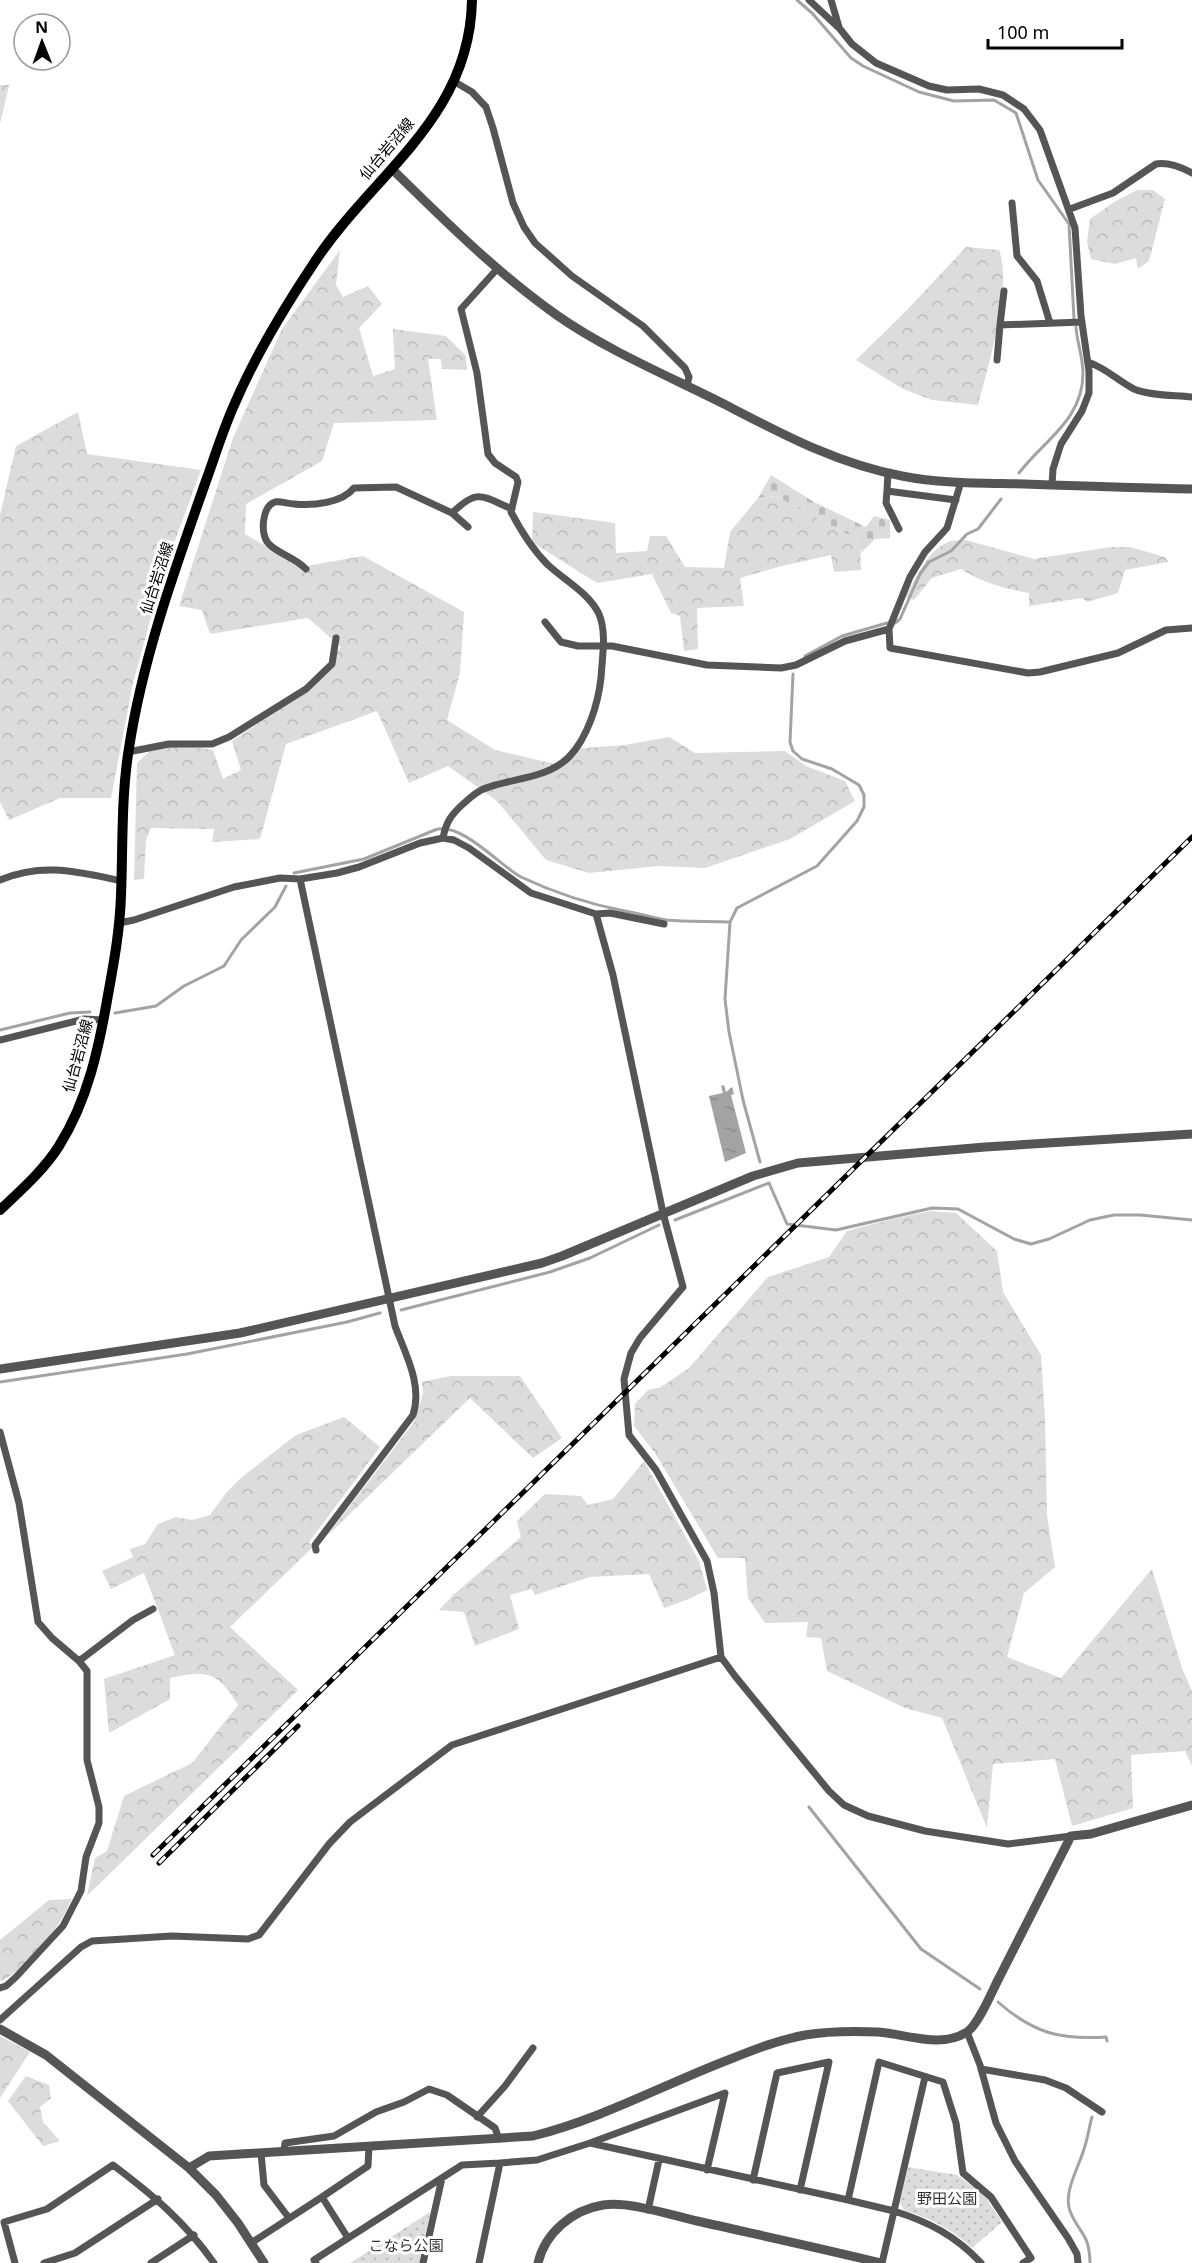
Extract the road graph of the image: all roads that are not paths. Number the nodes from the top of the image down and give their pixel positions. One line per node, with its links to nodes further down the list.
1 (472, 0): 5 (main road, 仙台岩沼線)
2 (809, 0): 4 (street)
3 (831, 0): 4 (street)
4 (840, 29): 9 (street)
5 (455, 81): 6 (main road, 仙台岩沼線); 17 (street)
6 (392, 169): 10 (street); 35 (main road, 仙台岩沼線)
7 (1192, 173): 9 (street)
8 (1012, 202): 13 (street)
9 (1070, 209): 12 (street)
10 (498, 268): 17 (street); 25 (street)
11 (1004, 291): 14 (street)
12 (1082, 322): 13 (street); 16 (street)
13 (1050, 323): 14 (street)
14 (1000, 325): 15 (street)
15 (997, 360)
16 (1088, 362): 18 (street); 21 (street)
17 (687, 385): 19 (street)
18 (1192, 397)
19 (888, 473): 20 (street); 23 (street)
20 (961, 482): 21 (street); 24 (street)
21 (1052, 485): 22 (street)
22 (1192, 489)
23 (886, 491): 24 (street); 28 (street)
24 (956, 500): 32 (street)
25 (512, 509): 26 (street); 34 (street)
26 (452, 513): 27 (street); 29 (street)
27 (468, 527)
28 (899, 529)
29 (306, 569)
30 (545, 622): 34 (street)
31 (1192, 628): 32 (street)
32 (889, 629): 34 (street)
33 (336, 638): 35 (street)
34 (604, 646): 36 (street)
35 (128, 752): 39 (main road, 仙台岩沼線)
36 (444, 832): 37 (street); 40 (street)
37 (300, 879): 41 (street); 48 (street)
38 (0, 880): 39 (street)
39 (122, 881): 41 (main road, 仙台岩沼線)
40 (596, 914): 42 (street); 47 (street)
41 (119, 923): 43 (main road, 仙台岩沼線)
42 (664, 924)
43 (104, 1020): 44 (street); 46 (main road, 仙台岩沼線)
44 (0, 1040)
45 (1192, 1134): 47 (street)
46 (0, 1210)
47 (663, 1213): 48 (street); 53 (street)
48 (389, 1299): 49 (street); 51 (street)
49 (0, 1369)
50 (0, 1432): 54 (street)
51 (316, 1550)
52 (153, 1609): 54 (street)
53 (721, 1657): 56 (street); 58 (street)
54 (79, 1661): 57 (street)
55 (1192, 1805): 56 (street)
56 (1071, 1836): 60 (street)
57 (0, 1988)
58 (0, 2020)
59 (0, 2029): 73 (street)
60 (968, 2032): 62 (street); 66 (street)
61 (533, 2048): 65 (street)
62 (981, 2069): 64 (street); 99 (street)
63 (926, 2078): 80 (street); 82 (street); 98 (street)
64 (1102, 2112)
65 (477, 2117): 66 (street); 69 (street)
66 (499, 2139): 68 (street)
67 (590, 2143): 71 (street); 72 (street); 74 (street)
68 (369, 2146): 69 (street); 78 (street)
69 (284, 2151): 70 (street)
70 (261, 2153): 73 (street); 83 (street)
71 (659, 2160): 74 (street); 81 (street)
72 (500, 2163): 75 (street); 94 (street)
73 (189, 2168): 86 (street)
74 (707, 2170): 76 (street)
75 (441, 2178): 85 (street); 93 (street)
76 (753, 2180): 77 (street); 77 (street)
77 (800, 2190): 80 (street)
78 (322, 2197): 83 (street); 85 (street)
79 (158, 2199): 84 (street); 87 (street); 88 (street)
80 (848, 2200): 82 (street)
81 (648, 2210): 95 (street); 96 (street)
82 (894, 2211): 96 (street); 97 (street)
83 (289, 2218): 86 (street)
84 (194, 2235): 89 (street); 90 (street)
85 (348, 2238): 92 (street)
86 (251, 2243): 91 (street)
87 (15, 2263)
88 (44, 2263)
89 (152, 2263)
90 (214, 2263)
91 (264, 2263)
92 (316, 2263)
93 (425, 2263)
94 (479, 2263)
95 (538, 2263)
96 (882, 2263)
97 (981, 2263)
98 (1023, 2263)
99 (1078, 2263)

